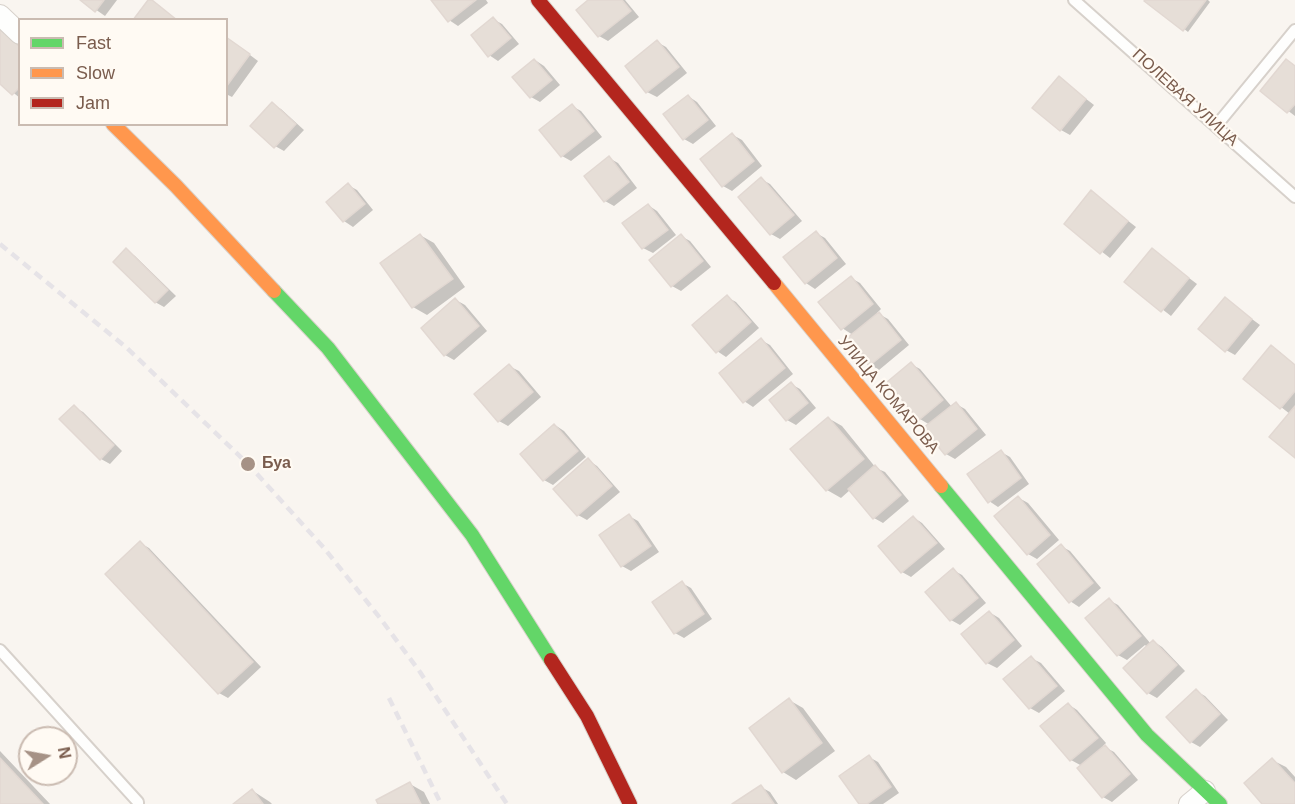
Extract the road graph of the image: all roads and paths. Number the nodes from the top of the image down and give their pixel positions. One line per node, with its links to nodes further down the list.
1 (538, 0): 10 (street, УЛИЦА КОМАРОВА)
2 (1074, 0): 7 (lane, ПОЛЕВАЯ УЛИЦА)
3 (0, 15): 5 (street)
4 (1295, 30): 7 (lane)
5 (18, 32)
6 (114, 126): 12 (street)
7 (1216, 126): 8 (lane, ПОЛЕВАЯ УЛИЦА)
8 (1295, 197)
9 (0, 650): 11 (lane)
10 (1205, 790): 13 (street); 14 (street, УЛИЦА КОМАРОВА)
11 (138, 804)
12 (630, 804)
13 (1189, 804)
14 (1220, 804)

